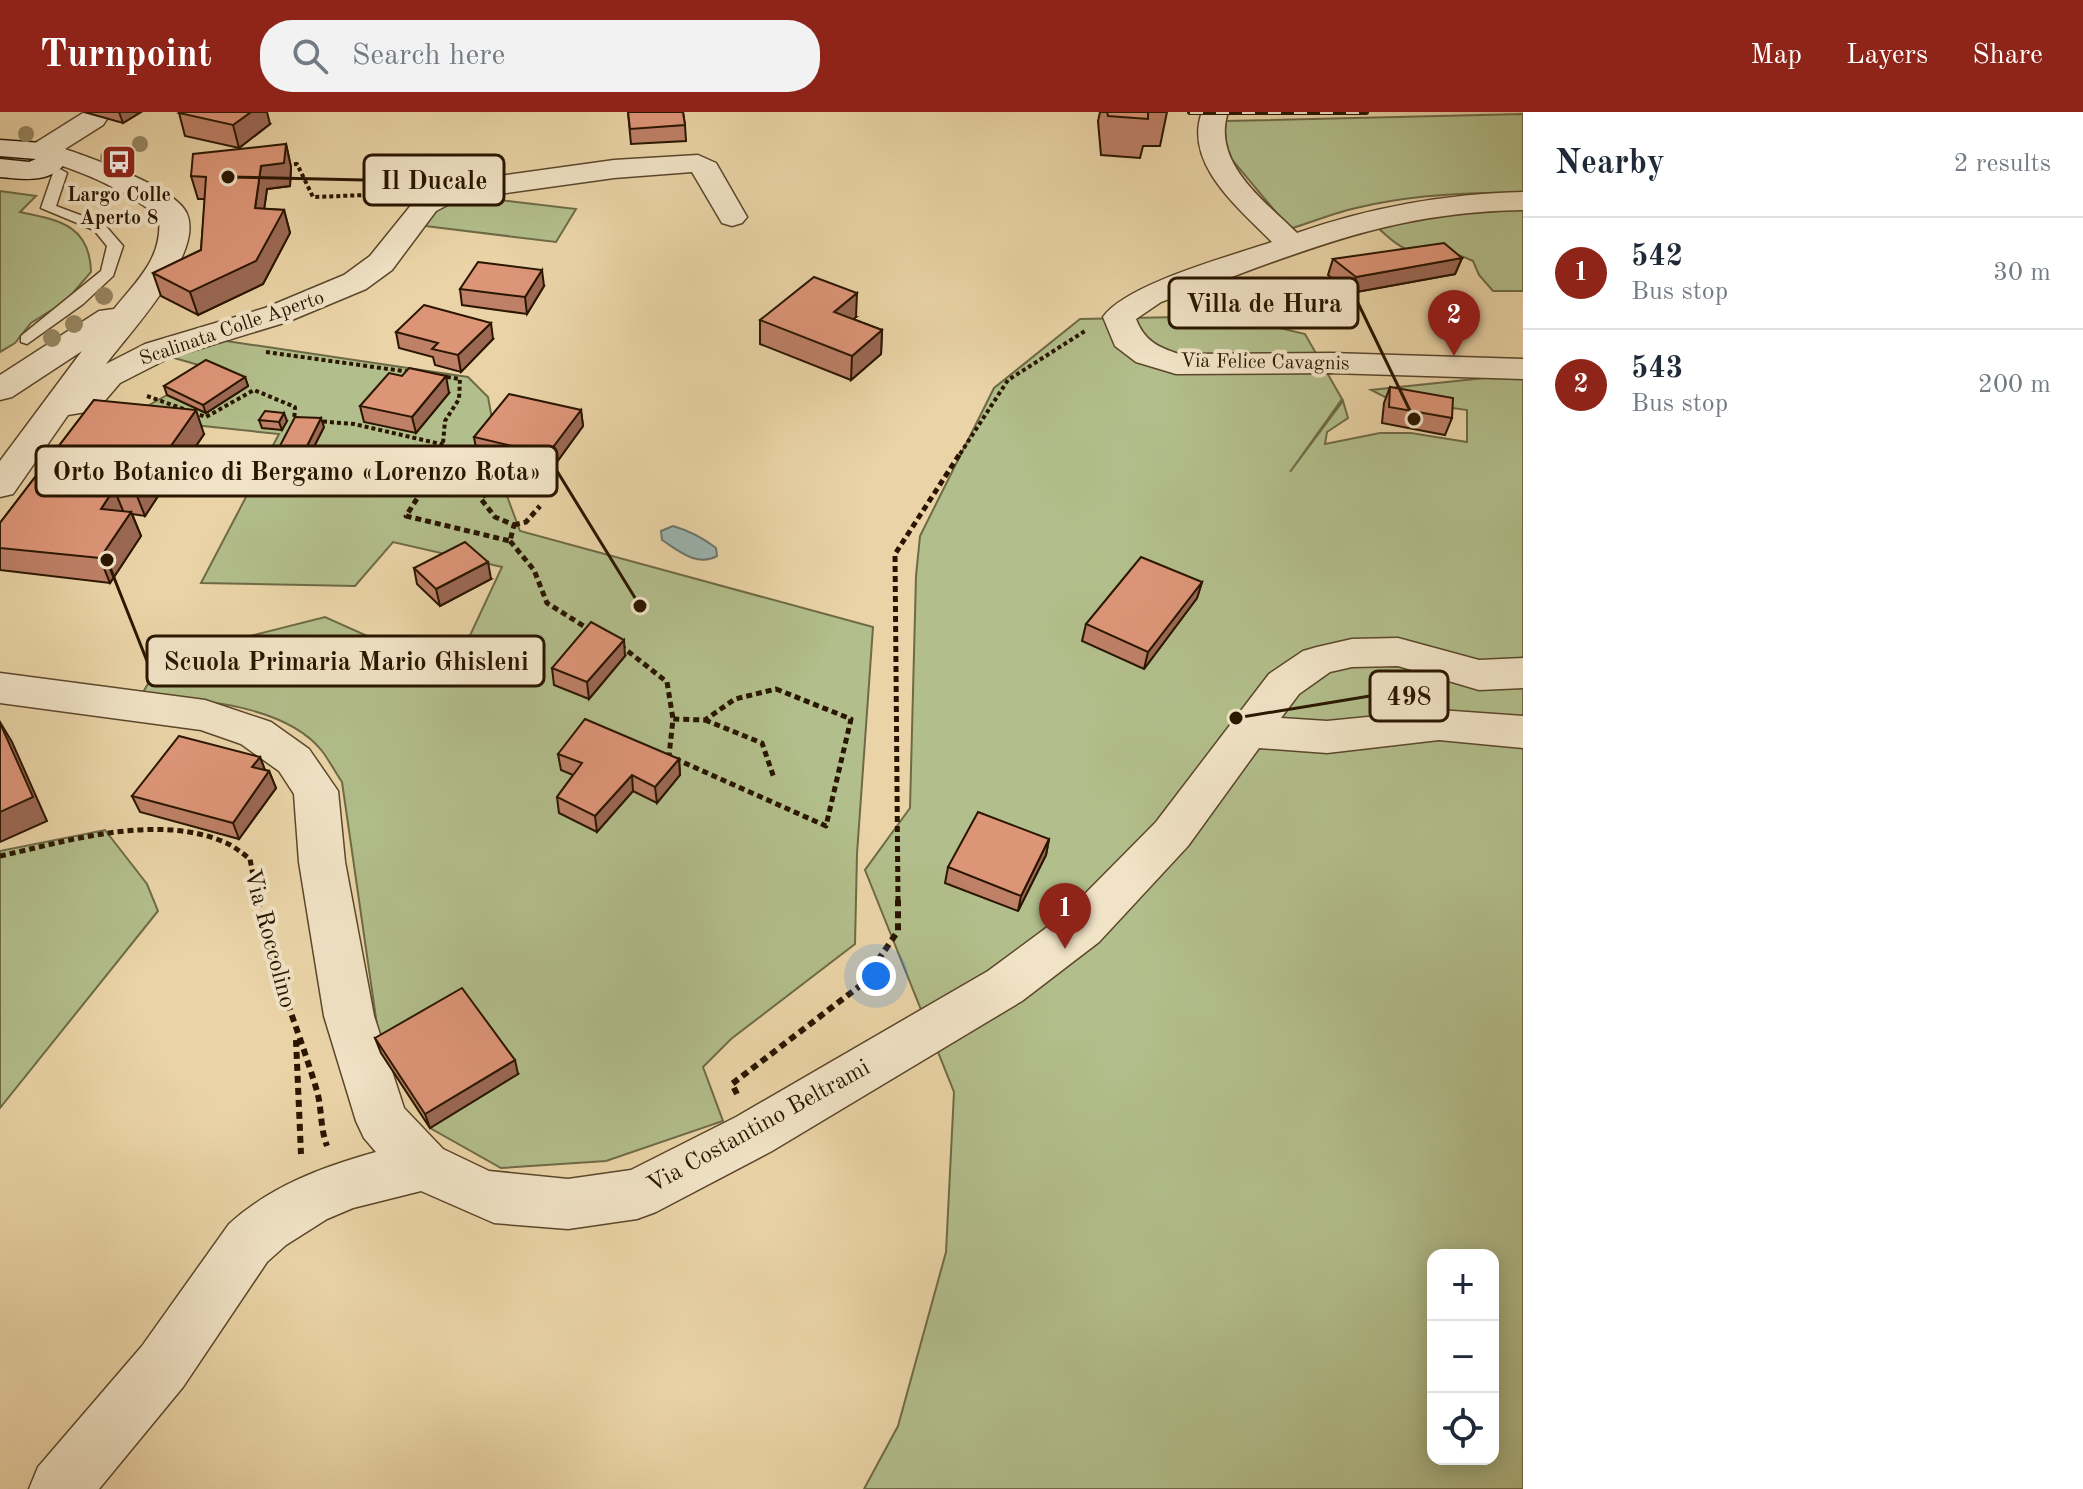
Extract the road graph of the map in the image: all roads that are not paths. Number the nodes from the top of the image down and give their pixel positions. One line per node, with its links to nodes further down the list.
1 (1215, 112): 7 (street)
2 (93, 119): 4 (street)
3 (1, 153): 4 (street)
4 (48, 162): 8 (street); 9 (lane)
5 (1523, 201): 7 (street)
6 (732, 217): 12 (street, Scalinata Colle Aperto)
7 (1291, 244): 10 (street, Via Felice Cavagnis)
8 (127, 313): 11 (street); 12 (street)
9 (27, 339)
10 (1523, 369)
11 (0, 390)
12 (74, 401): 13 (street)
13 (0, 486)
14 (1523, 673): 16 (street)
15 (0, 688): 18 (street, Via Costantino Beltrami)
16 (1248, 732): 17 (street); 18 (street, Via Costantino Beltrami)
17 (1523, 732)
18 (424, 1166): 19 (street)
19 (60, 1489)

